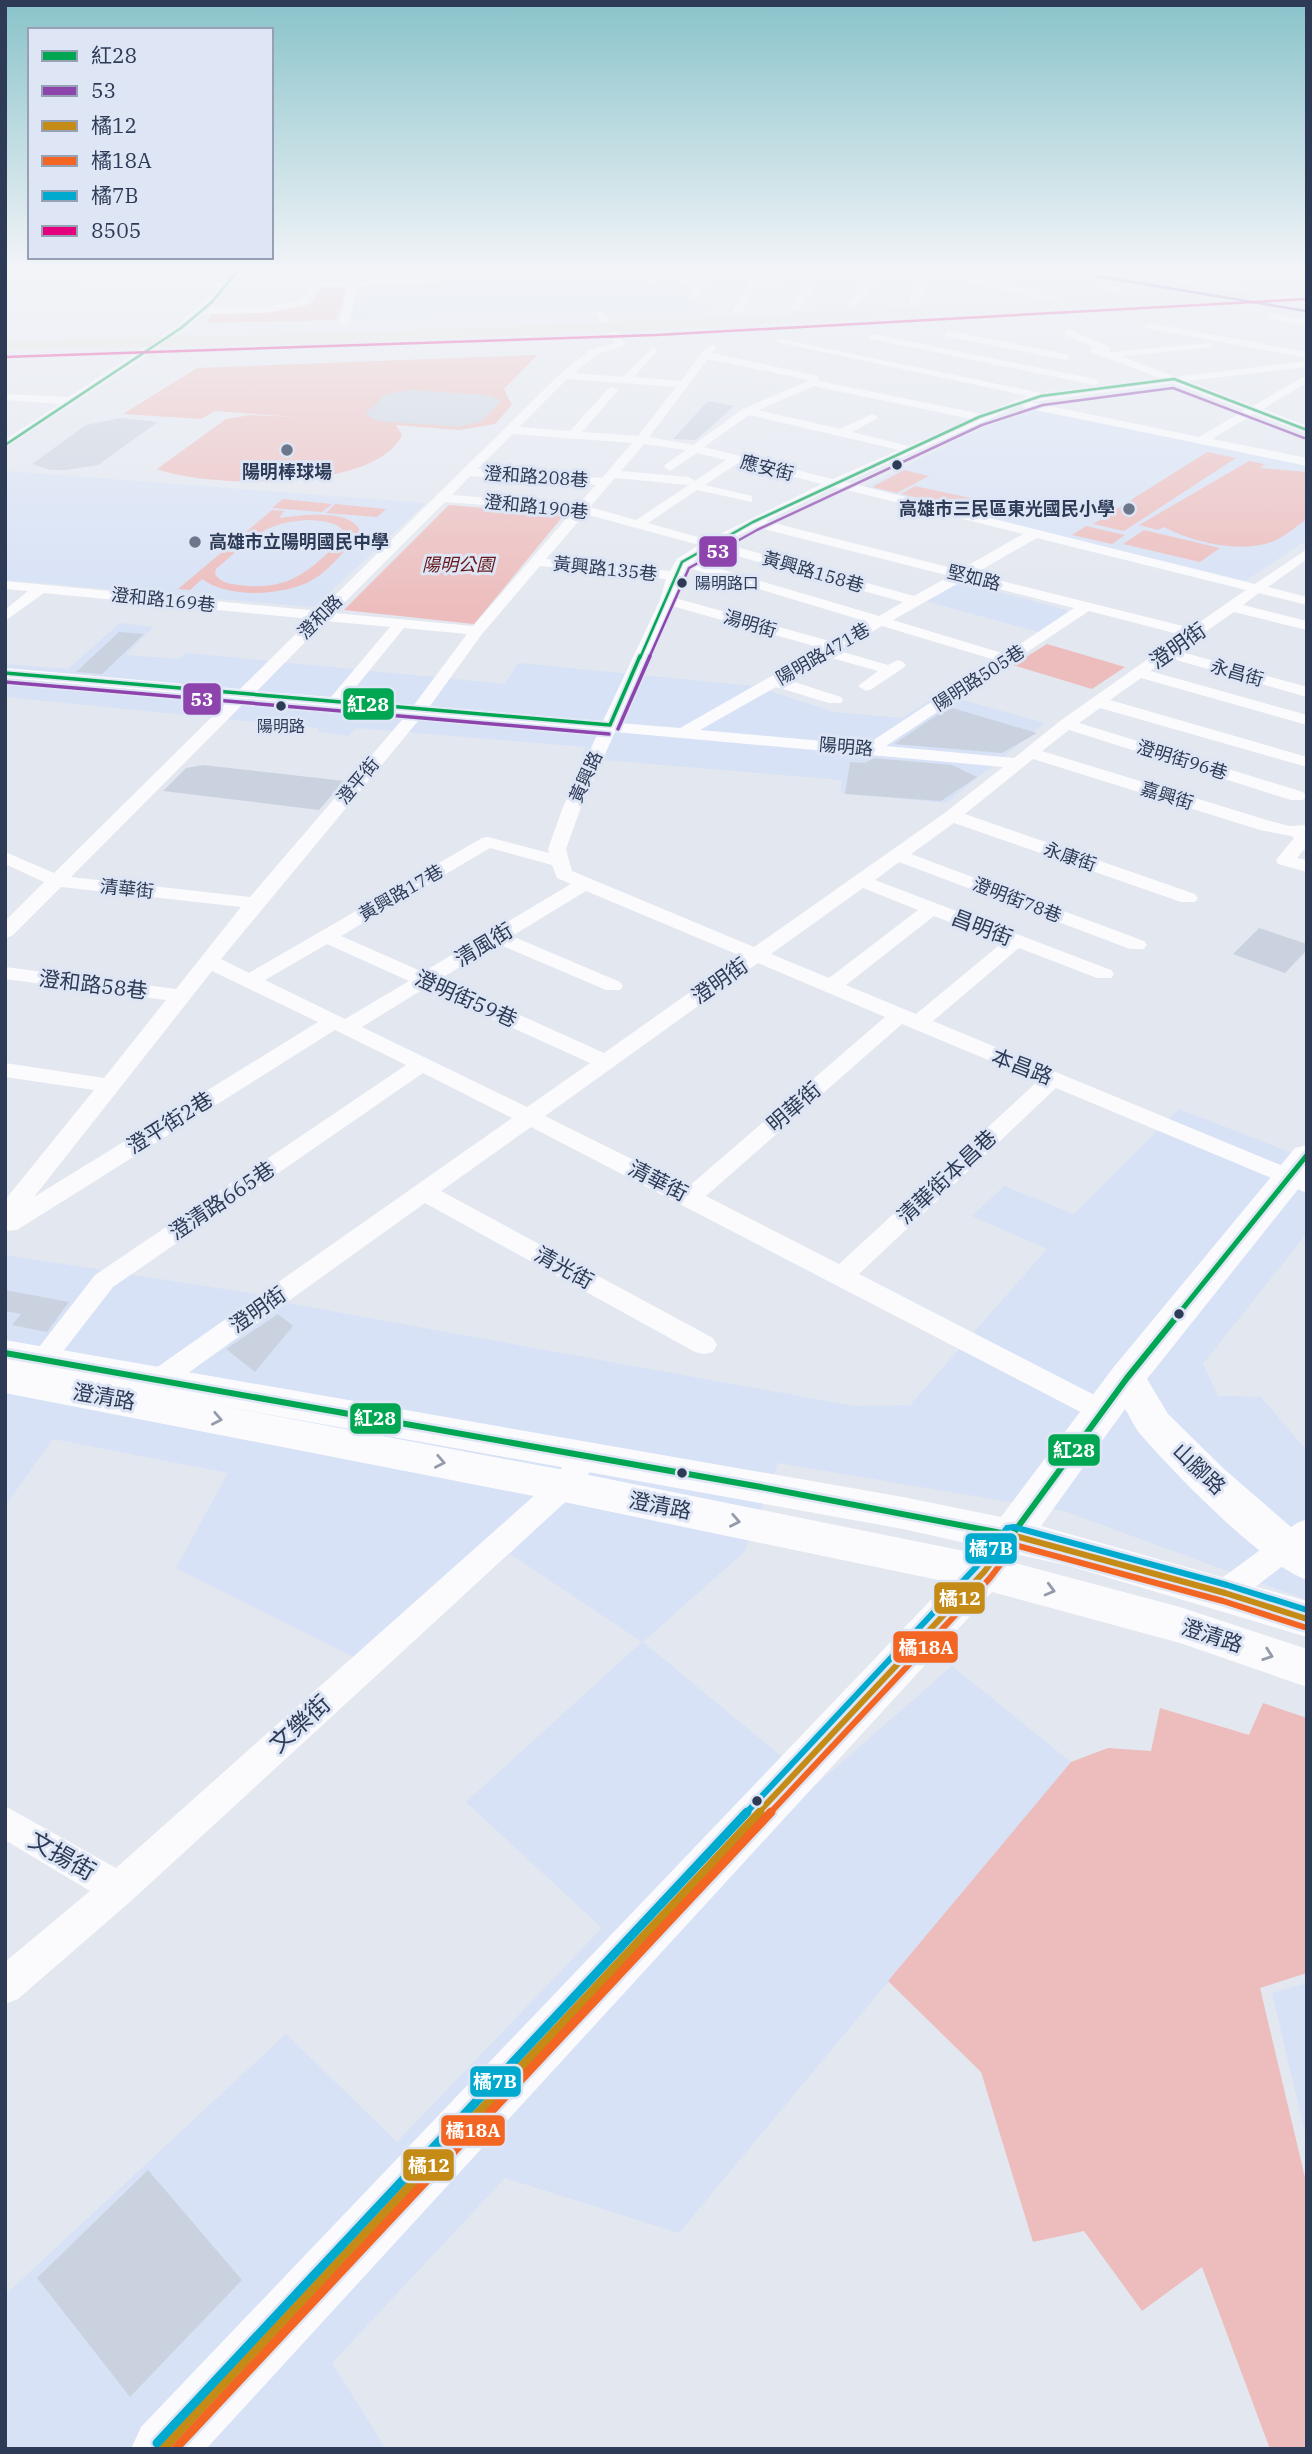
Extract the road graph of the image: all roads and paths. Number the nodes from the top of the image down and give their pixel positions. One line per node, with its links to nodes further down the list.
1 (100, 382): 18 (street)
2 (559, 382): 28 (street, 澄和路)
3 (648, 382): 12 (street)
4 (685, 382): 12 (street, 澄平街)
5 (898, 382): 15 (street)
6 (971, 382): 16 (street)
7 (1089, 382): 13 (street)
8 (1156, 382): 13 (street)
9 (1181, 382): 22 (street)
10 (1303, 382): 22 (street)
11 (813, 383): 15 (street); 23 (street)
12 (683, 384): 31 (street, 澄平街)
13 (1116, 387): 16 (street)
14 (613, 390): 30 (street)
15 (868, 394): 19 (street); 21 (street)
16 (1041, 396): 20 (street)
17 (5, 397): 18 (street)
18 (72, 401): 33 (street)
19 (847, 403)
20 (1016, 403): 26 (street); 32 (street)
21 (915, 404): 24 (street); 26 (street)
22 (1256, 410): 27 (street); 32 (street)
23 (747, 411): 29 (street); 34 (street)
24 (895, 413)
25 (872, 417): 29 (street)
26 (979, 417): 35 (street)
27 (1307, 429)
28 (510, 430): 30 (street, 應安街); 40 (street, 澄和路)
29 (842, 433): 35 (street)
30 (576, 438): 31 (street, 應安街)
31 (641, 440): 34 (street, 應安街); 41 (street, 澄平街)
32 (1200, 440): 37 (street)
33 (7, 443)
34 (695, 449): 36 (street, 應安街); 39 (street)
35 (909, 449): 42 (street)
36 (734, 460): 42 (street, 應安街); 43 (street)
37 (1307, 462)
38 (528, 464): 41 (street)
39 (670, 467)
40 (467, 472): 41 (street, 澄和路208巷); 44 (street, 澄和路)
41 (611, 476): 43 (street); 46 (street, 澄平街)
42 (832, 484): 47 (street); 49 (street, 應安街)
43 (698, 485): 45 (street); 48 (street)
44 (442, 498): 46 (street, 澄和路190巷); 64 (street, 澄和路)
45 (748, 499)
46 (582, 509): 48 (street, 澄和路190巷); 52 (street, 澄平街)
47 (753, 522): 50 (street); 54 (street, 堅如路)
48 (638, 524): 50 (street, 澄和路190巷)
49 (1032, 535): 54 (street, 陽明路471巷); 58 (street, 應安街)
50 (710, 544): 53 (street); 60 (street, 黃興路158巷)
51 (1307, 553): 58 (street, 澄明街)
52 (537, 562): 55 (street, 黃興路135巷); 69 (street, 澄平街)
53 (681, 562): 55 (street, 黃興路); 66 (street)
54 (963, 575): 60 (street, 陽明路471巷); 62 (street, 堅如路)
55 (674, 576): 59 (street, 黃興路)
56 (5, 585): 57 (street, 澄和路169巷)
57 (41, 588): 64 (street, 澄和路169巷); 65 (street)
58 (1255, 588): 61 (street, 應安街); 63 (street, 澄明街)
59 (667, 600): 71 (street, 湯明街); 88 (street, 黃興路)
60 (915, 601): 66 (street, 陽明路471巷)
61 (1307, 601)
62 (1087, 606): 70 (street, 堅如路); 73 (street, 陽明路505巷)
63 (1233, 607): 68 (street); 70 (street, 澄明街)
64 (321, 616): 67 (street, 澄和路169巷); 81 (street, 澄和路)
65 (5, 617)
66 (879, 621): 71 (street, 陽明路471巷); 73 (street)
67 (400, 624): 69 (street, 澄和路169巷); 83 (street)
68 (1307, 625)
69 (477, 631): 85 (street, 澄平街)
70 (1195, 634): 72 (street, 澄明街)
71 (830, 649): 75 (street, 湯明街); 78 (street, 陽明路471巷)
72 (1167, 653): 77 (street, 澄明街); 80 (street, 永昌街)
73 (1007, 659): 90 (street, 陽明路505巷)
74 (905, 661): 75 (street)
75 (890, 670): 79 (street)
76 (5, 673): 81 (street, 陽明路)
77 (1139, 673): 84 (street, 澄明街); 86 (street)
78 (775, 681): 82 (street); 89 (street, 陽明路471巷)
79 (866, 686)
80 (1307, 692)
81 (243, 694): 83 (street, 陽明路); 100 (street, 澄和路)
82 (835, 700)
83 (335, 702): 85 (street, 陽明路)
84 (1098, 702): 87 (street, 澄明街); 92 (street)
85 (419, 709): 88 (street, 陽明路); 104 (street, 澄平街)
86 (1307, 720)
87 (1066, 724): 91 (street, 澄明街); 93 (street, 澄明街96巷)
88 (610, 726): 89 (street, 陽明路); 98 (street, 黃興路)
89 (683, 733): 90 (street, 陽明路)
90 (871, 749): 91 (street, 陽明路)
91 (1024, 758): 94 (street, 澄明街); 95 (street, 嘉興街)
92 (1307, 762)
93 (1297, 796)
94 (953, 816): 96 (street, 澄明街); 103 (street, 永康街)
95 (1301, 830): 99 (street)
96 (897, 855): 101 (street, 澄明街); 110 (street, 澄明街78巷)
97 (5, 857): 100 (street, 清華街)
98 (561, 862): 102 (street); 107 (street, 黃興路17巷)
99 (1307, 866)
100 (56, 881): 104 (street, 清華街); 106 (street, 澄和路)
101 (861, 881): 105 (street, 昌明街); 111 (street, 澄明街)
102 (585, 884): 108 (street, 清風街); 111 (street)
103 (1188, 898)
104 (255, 903): 112 (street, 澄平街)
105 (931, 909): 109 (street, 昌明街); 118 (street)
106 (5, 932)
107 (326, 936): 115 (street, 黃興路17巷); 116 (street, 澄明街59巷)
108 (498, 937): 116 (street, 清風街); 117 (street)
109 (1016, 941): 114 (street, 昌明街); 120 (street, 明華街)
110 (1137, 945)
111 (757, 955): 118 (street, 本昌路); 122 (street, 澄明街)
112 (208, 961): 115 (street, 清華街); 119 (street, 澄平街)
113 (5, 973): 119 (street, 澄和路58巷)
114 (1104, 974)
115 (249, 981): 121 (street, 清華街)
116 (425, 981): 121 (street, 清風街); 122 (street, 澄明街59巷)
117 (612, 986)
118 (831, 987): 120 (street, 本昌路)
119 (181, 996): 126 (street, 澄平街)
120 (907, 1020): 125 (street, 本昌路); 132 (street, 明華街)
121 (340, 1024): 123 (street, 清華街); 134 (street, 澄平街2巷)
122 (607, 1062): 127 (street, 澄明街)
123 (422, 1064): 127 (street, 清華街); 137 (street, 澄清路665巷)
124 (5, 1070): 126 (street)
125 (1053, 1079): 128 (street, 本昌路); 135 (street, 清華街本昌巷)
126 (110, 1086): 130 (street, 澄平街)
127 (529, 1117): 131 (street, 澄明街); 132 (street, 清華街)
128 (1300, 1173): 138 (street)
129 (5, 1184): 130 (street)
130 (29, 1187): 133 (street, 澄平街)
131 (423, 1192): 136 (street, 清光街); 140 (street, 澄明街)
132 (690, 1198): 135 (street, 清華街)
133 (5, 1217)
134 (5, 1225)
135 (842, 1275): 141 (street, 清華街)
136 (704, 1345)
137 (24, 1356): 140 (street, 澄清路)
138 (1127, 1378): 141 (street); 143 (street, 山腳路)
139 (5, 1379): 140 (street, 澄清路)
140 (143, 1392): 142 (street, 澄清路)
141 (1102, 1411): 144 (street)
142 (576, 1471): 144 (street, 澄清路); 149 (street, 文樂街)
143 (1299, 1547): 145 (street, 山腳路)
144 (998, 1554): 145 (street, 澄清路); 147 (street, 澄清路, one-way to 147); 151 (street)
145 (1225, 1593): 146 (street, 澄清路)
146 (1307, 1619)
147 (1307, 1668)
148 (5, 1822): 149 (street, 文揚街)
149 (119, 1889): 150 (street, 文樂街)
150 (5, 1986)
151 (163, 2449)

